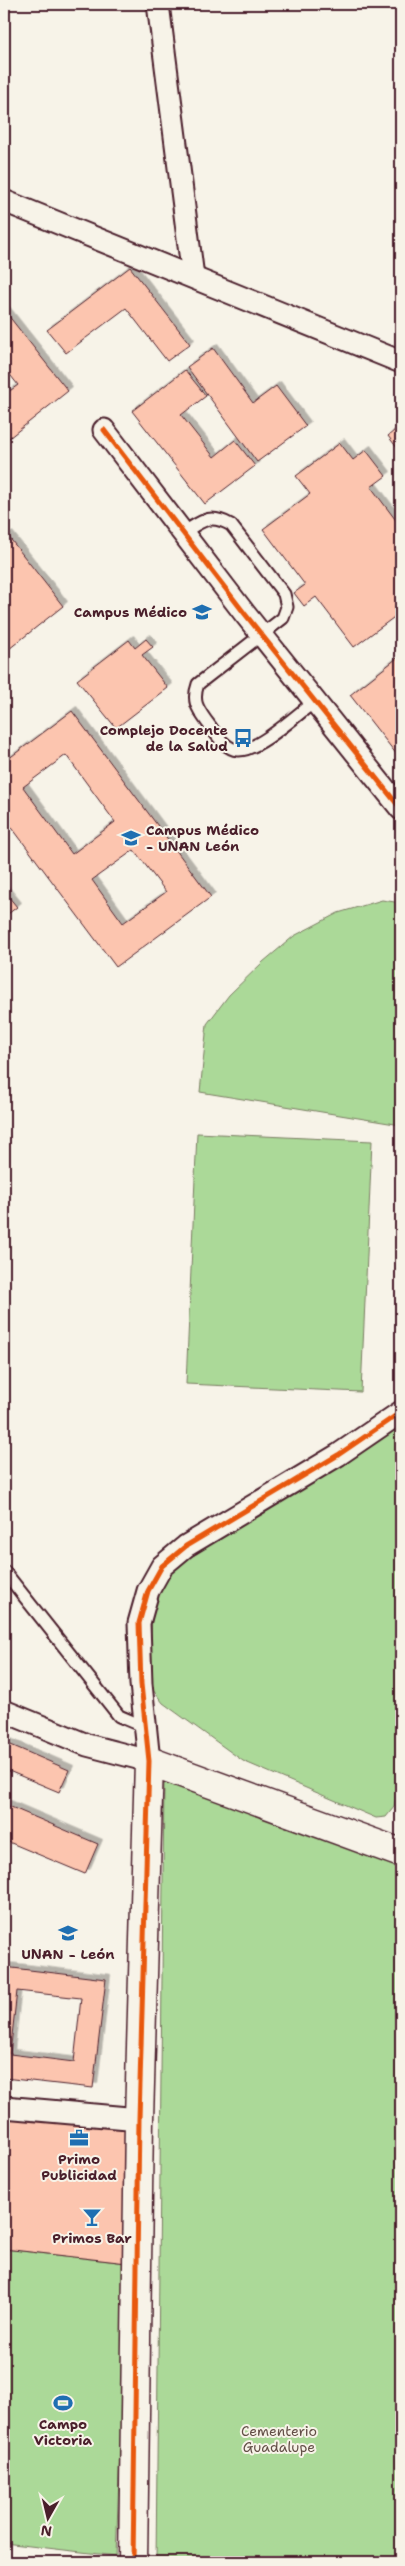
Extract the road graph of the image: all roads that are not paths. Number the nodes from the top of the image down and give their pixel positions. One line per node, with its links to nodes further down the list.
1 (158, 4): 3 (street)
2 (4, 201): 3 (street)
3 (193, 278): 4 (street)
4 (401, 362)
5 (104, 430): 6 (street)
6 (183, 533): 7 (street); 7 (lane)
7 (262, 635): 8 (street); 8 (lane)
8 (315, 700): 9 (street)
9 (401, 809)
10 (401, 1412): 13 (street)
11 (4, 1571): 13 (lane)
12 (4, 1711): 14 (street)
13 (145, 1727): 14 (street)
14 (149, 1761): 15 (street); 17 (street)
15 (401, 1853)
16 (4, 2107): 17 (street)
17 (139, 2119): 18 (street)
18 (133, 2562)

